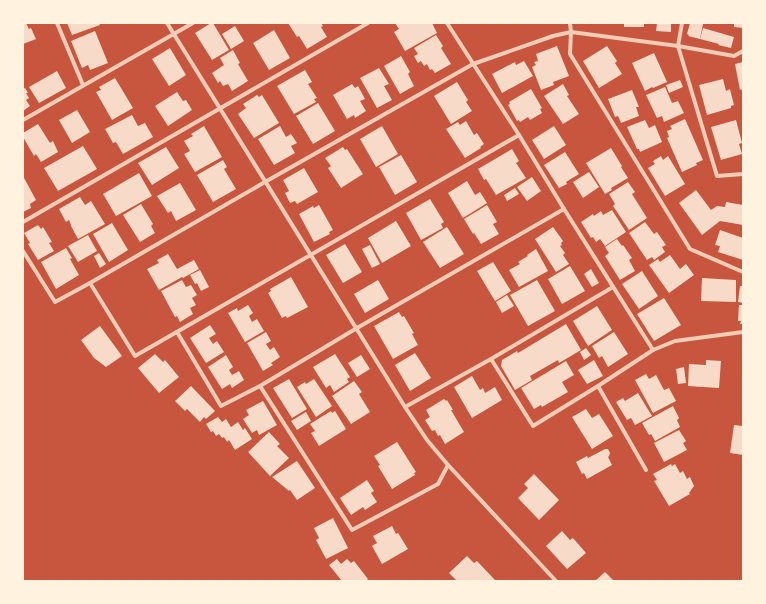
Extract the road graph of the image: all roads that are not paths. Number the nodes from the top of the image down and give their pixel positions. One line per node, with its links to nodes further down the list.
1 (57, 23): 13 (street)
2 (167, 23): 9 (street)
3 (193, 23): 9 (street)
4 (368, 23): 14 (street)
5 (447, 23): 12 (street)
6 (570, 23): 8 (street)
7 (682, 23): 10 (street)
8 (571, 32): 10 (street); 12 (street); 23 (street)
9 (174, 34): 13 (street); 14 (street)
10 (678, 46): 11 (street); 17 (street)
11 (743, 51)
12 (474, 64): 16 (street); 18 (street)
13 (83, 85): 15 (street)
14 (220, 108): 18 (street); 20 (street)
15 (23, 120)
16 (520, 136): 19 (street); 22 (street)
17 (743, 174)
18 (265, 182): 22 (street); 24 (street)
19 (564, 209): 25 (street); 26 (street)
20 (23, 222)
21 (23, 251): 24 (street)
22 (311, 255): 26 (street); 27 (street)
23 (743, 272)
24 (90, 283): 27 (street)
25 (613, 287): 29 (street); 30 (street)
26 (356, 328): 31 (street); 33 (street)
27 (177, 332): 31 (street)
28 (743, 332): 29 (street)
29 (653, 350): 32 (street)
30 (491, 359): 32 (street); 33 (street)
31 (260, 386): 34 (street)
32 (598, 386): 35 (street)
33 (405, 407): 34 (street)
34 (448, 465): 36 (street)
35 (646, 470)
36 (556, 581)

